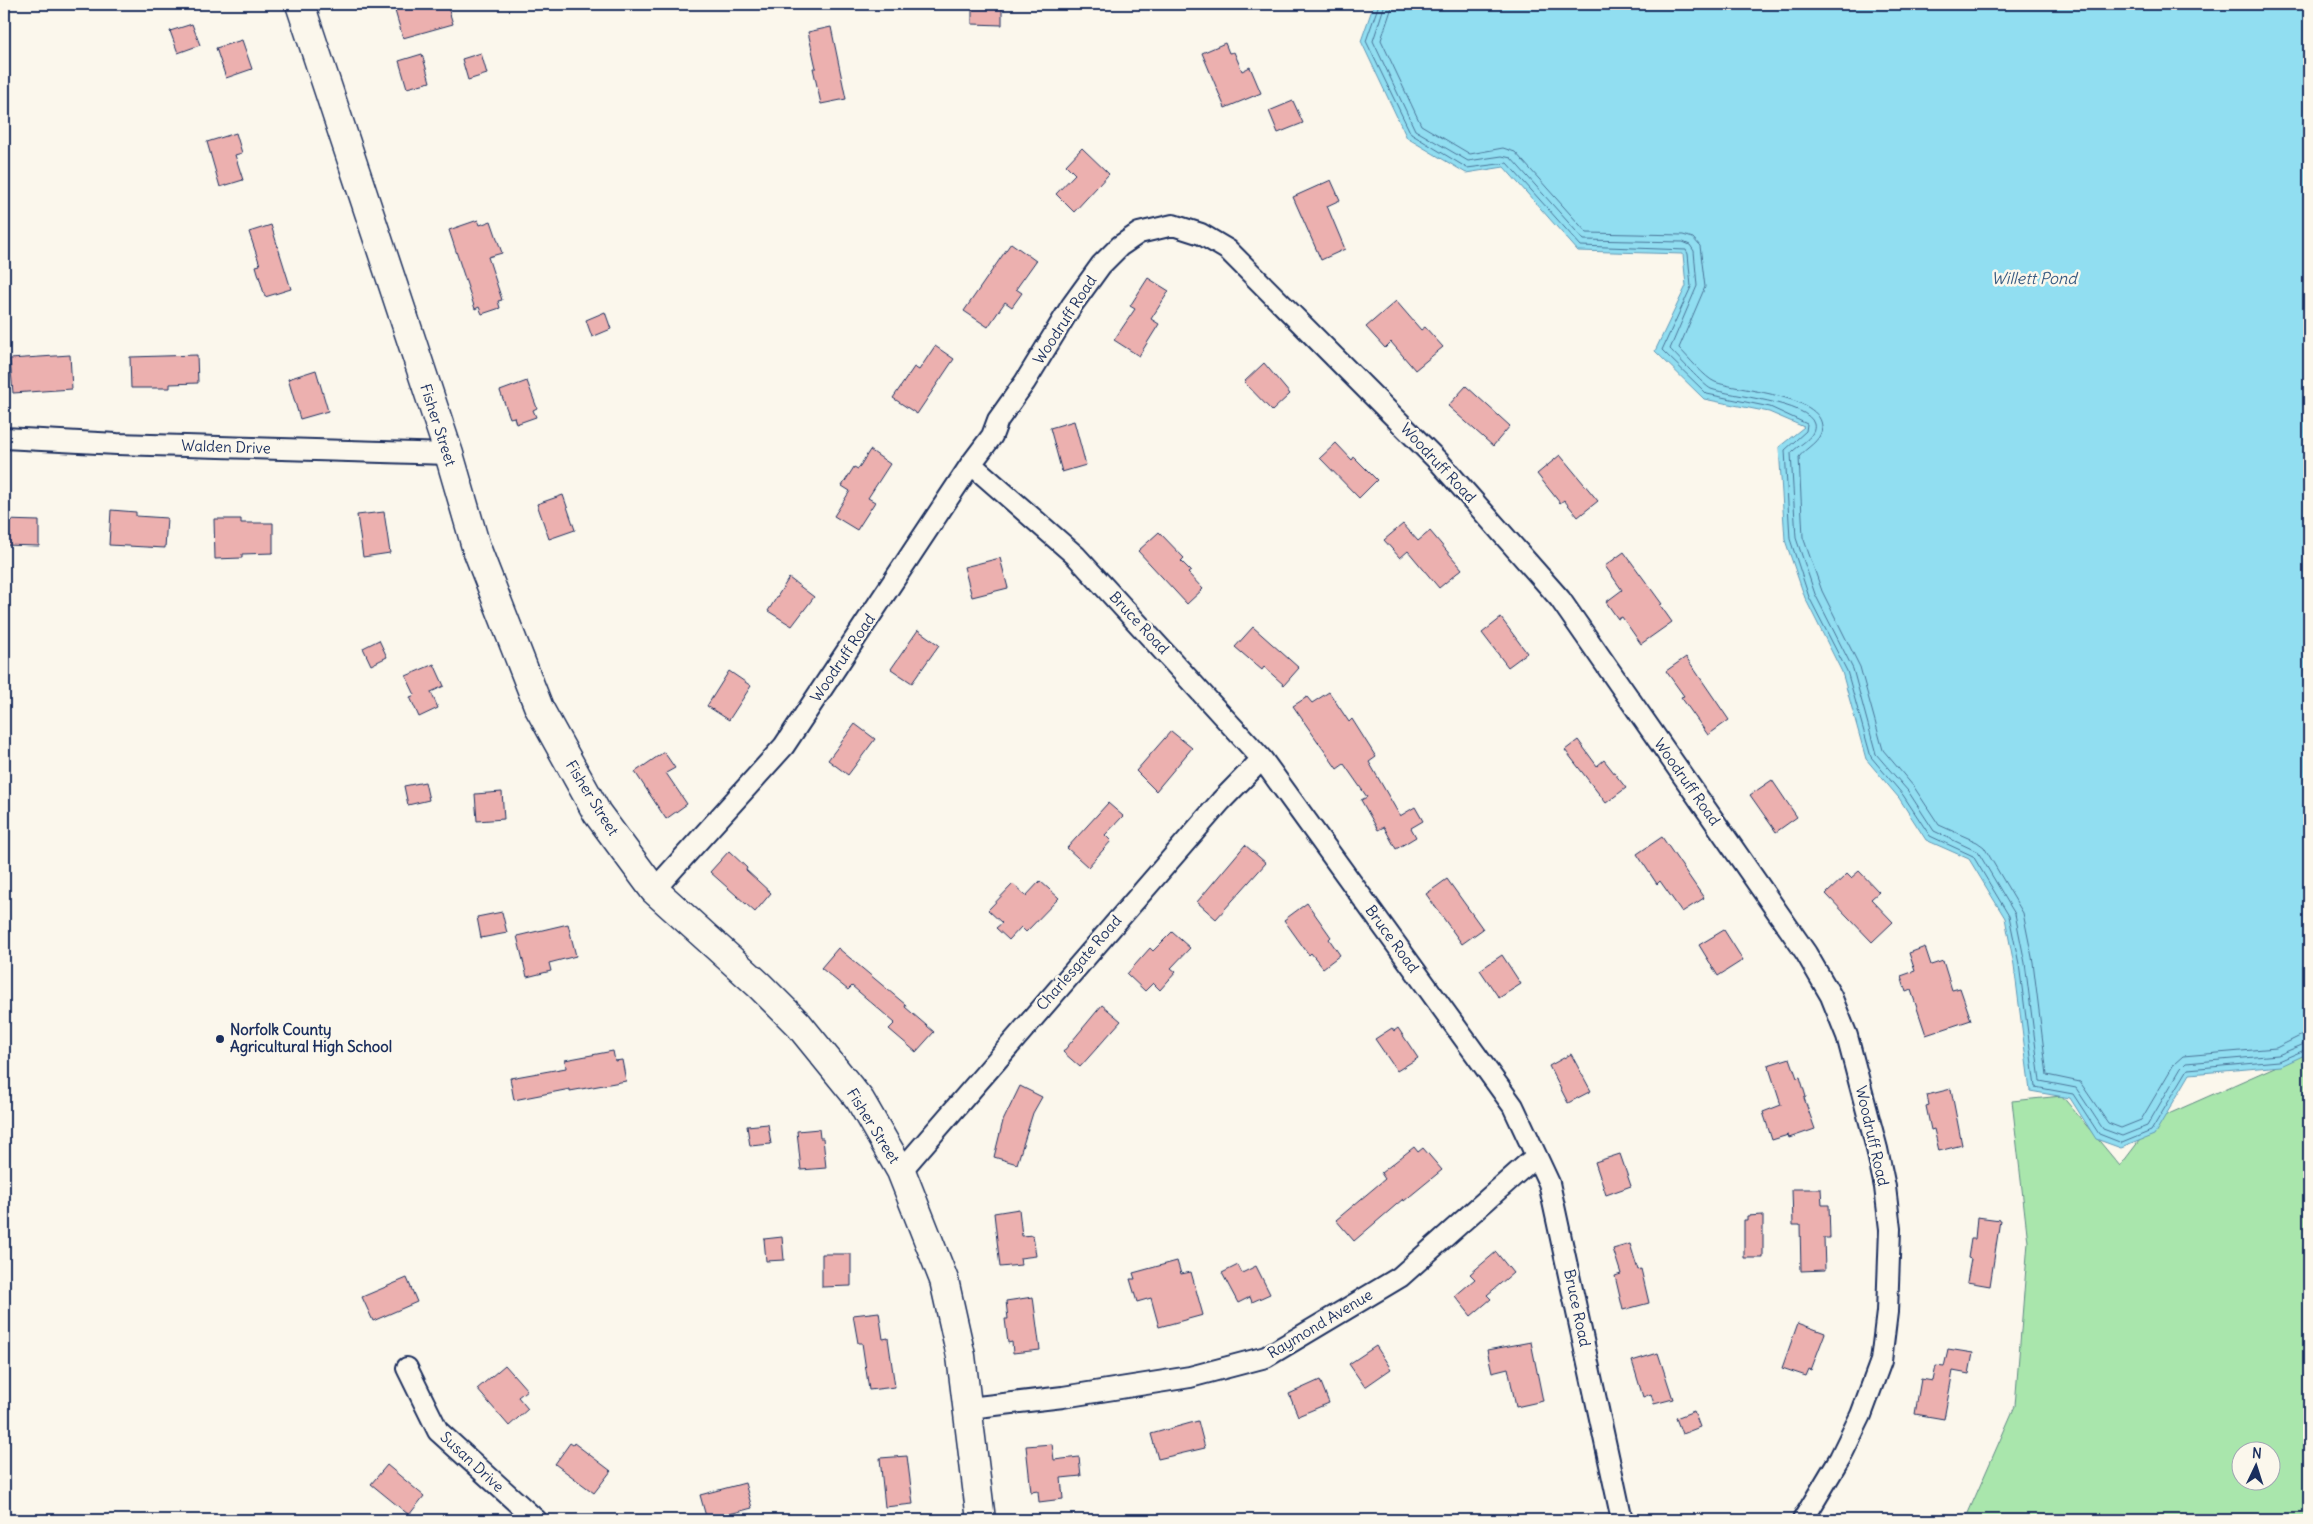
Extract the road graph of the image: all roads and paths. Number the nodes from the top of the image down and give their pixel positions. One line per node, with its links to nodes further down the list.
1 (300, 4): 3 (main road, Fisher Street)
2 (4, 438): 3 (street, Walden Drive)
3 (448, 454): 6 (main road, Fisher Street)
4 (971, 464): 5 (street, Bruce Road); 6 (street, Woodruff Road); 14 (street, Woodruff Road)
5 (1262, 759): 7 (street, Bruce Road); 8 (street, Charlesgate Road)
6 (654, 890): 8 (main road, Fisher Street)
7 (1536, 1156): 10 (street, Raymond Avenue); 13 (street, Bruce Road)
8 (900, 1171): 10 (main road, Fisher Street)
9 (407, 1368): 11 (street, Susan Drive)
10 (969, 1408): 12 (main road, Fisher Street)
11 (536, 1520)
12 (981, 1520)
13 (1622, 1520)
14 (1803, 1520)

